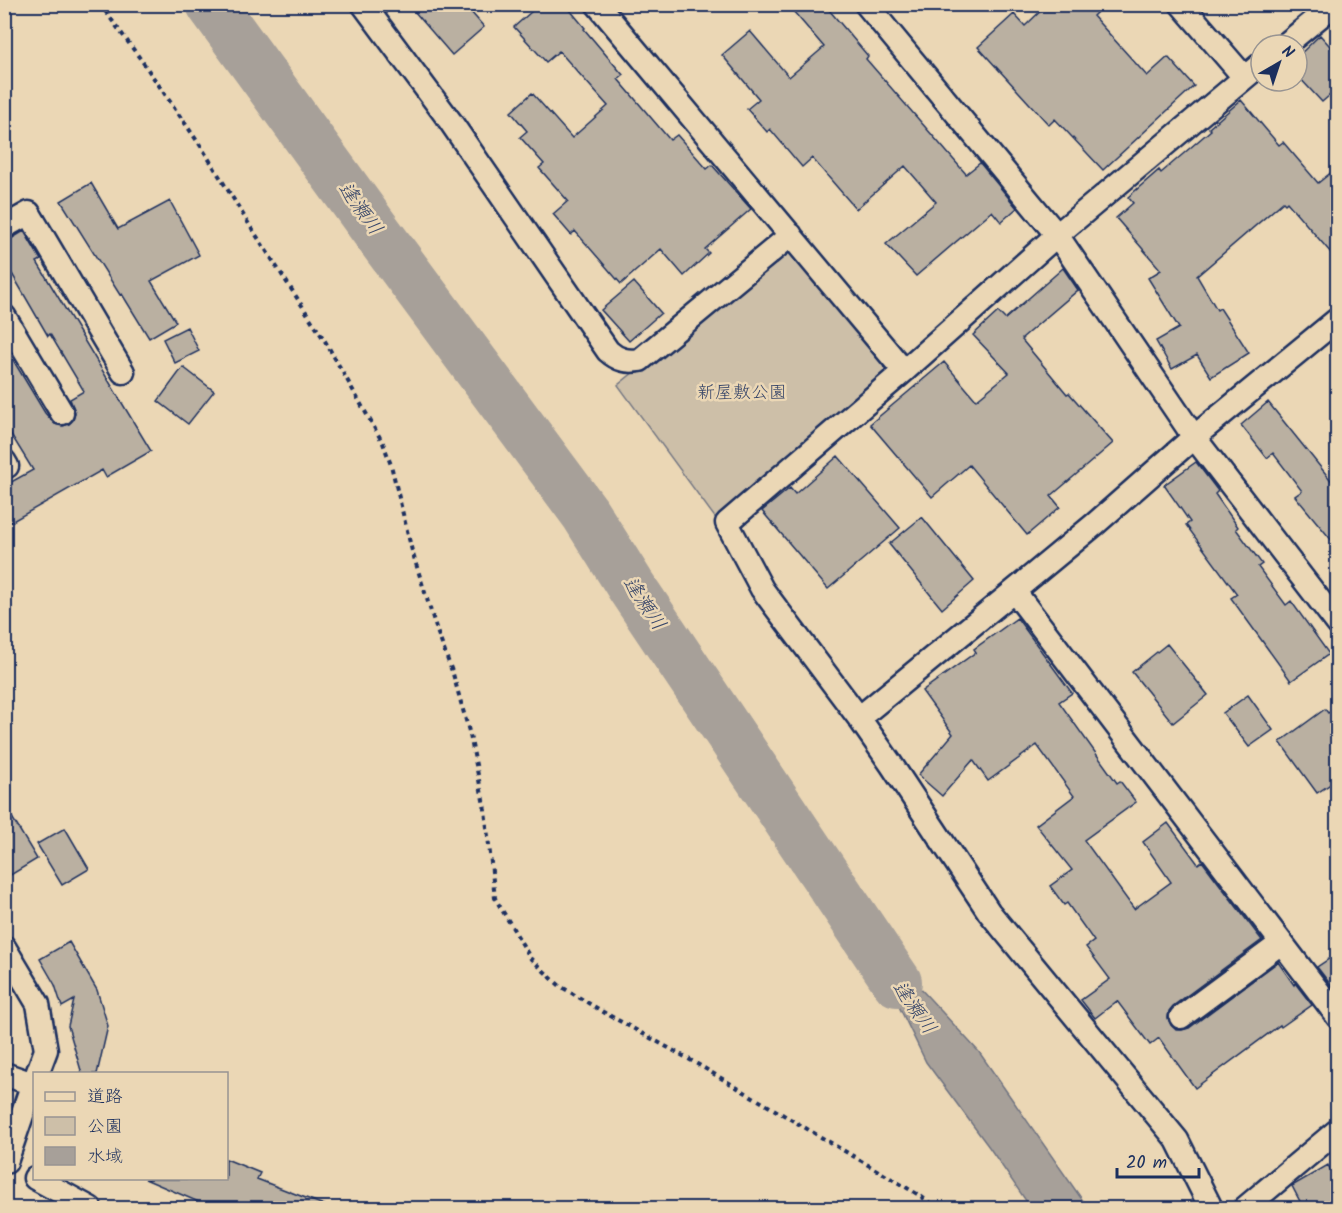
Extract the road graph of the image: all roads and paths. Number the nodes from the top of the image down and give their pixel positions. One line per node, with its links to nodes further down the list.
1 (100, 4): 35 (path)
2 (363, 4): 11 (street)
3 (597, 4): 11 (street)
4 (866, 4): 12 (street)
5 (1181, 4): 8 (street)
6 (1335, 4): 7 (street)
7 (1300, 33)
8 (1249, 67)
9 (1249, 74): 12 (street)
10 (4, 227): 16 (street)
11 (791, 235): 15 (street)
12 (1057, 235): 15 (street); 18 (street)
13 (4, 316): 17 (street)
14 (1338, 319): 18 (street)
15 (904, 371): 21 (street)
16 (123, 372)
17 (62, 412)
18 (1194, 437): 19 (street); 20 (street)
19 (1014, 591): 21 (street); 22 (street)
20 (1338, 624)
21 (859, 718): 36 (street)
22 (1281, 943): 24 (street); 25 (street)
23 (4, 947): 26 (street)
24 (1181, 1017)
25 (1338, 1017)
26 (37, 1072)
27 (4, 1074): 28 (street)
28 (33, 1079)
29 (33, 1085): 31 (street)
30 (1338, 1130): 37 (street)
31 (5, 1162): 32 (street)
32 (33, 1177)
33 (39, 1180): 34 (street)
34 (90, 1209)
35 (938, 1209)
36 (1211, 1209)
37 (1245, 1209)

